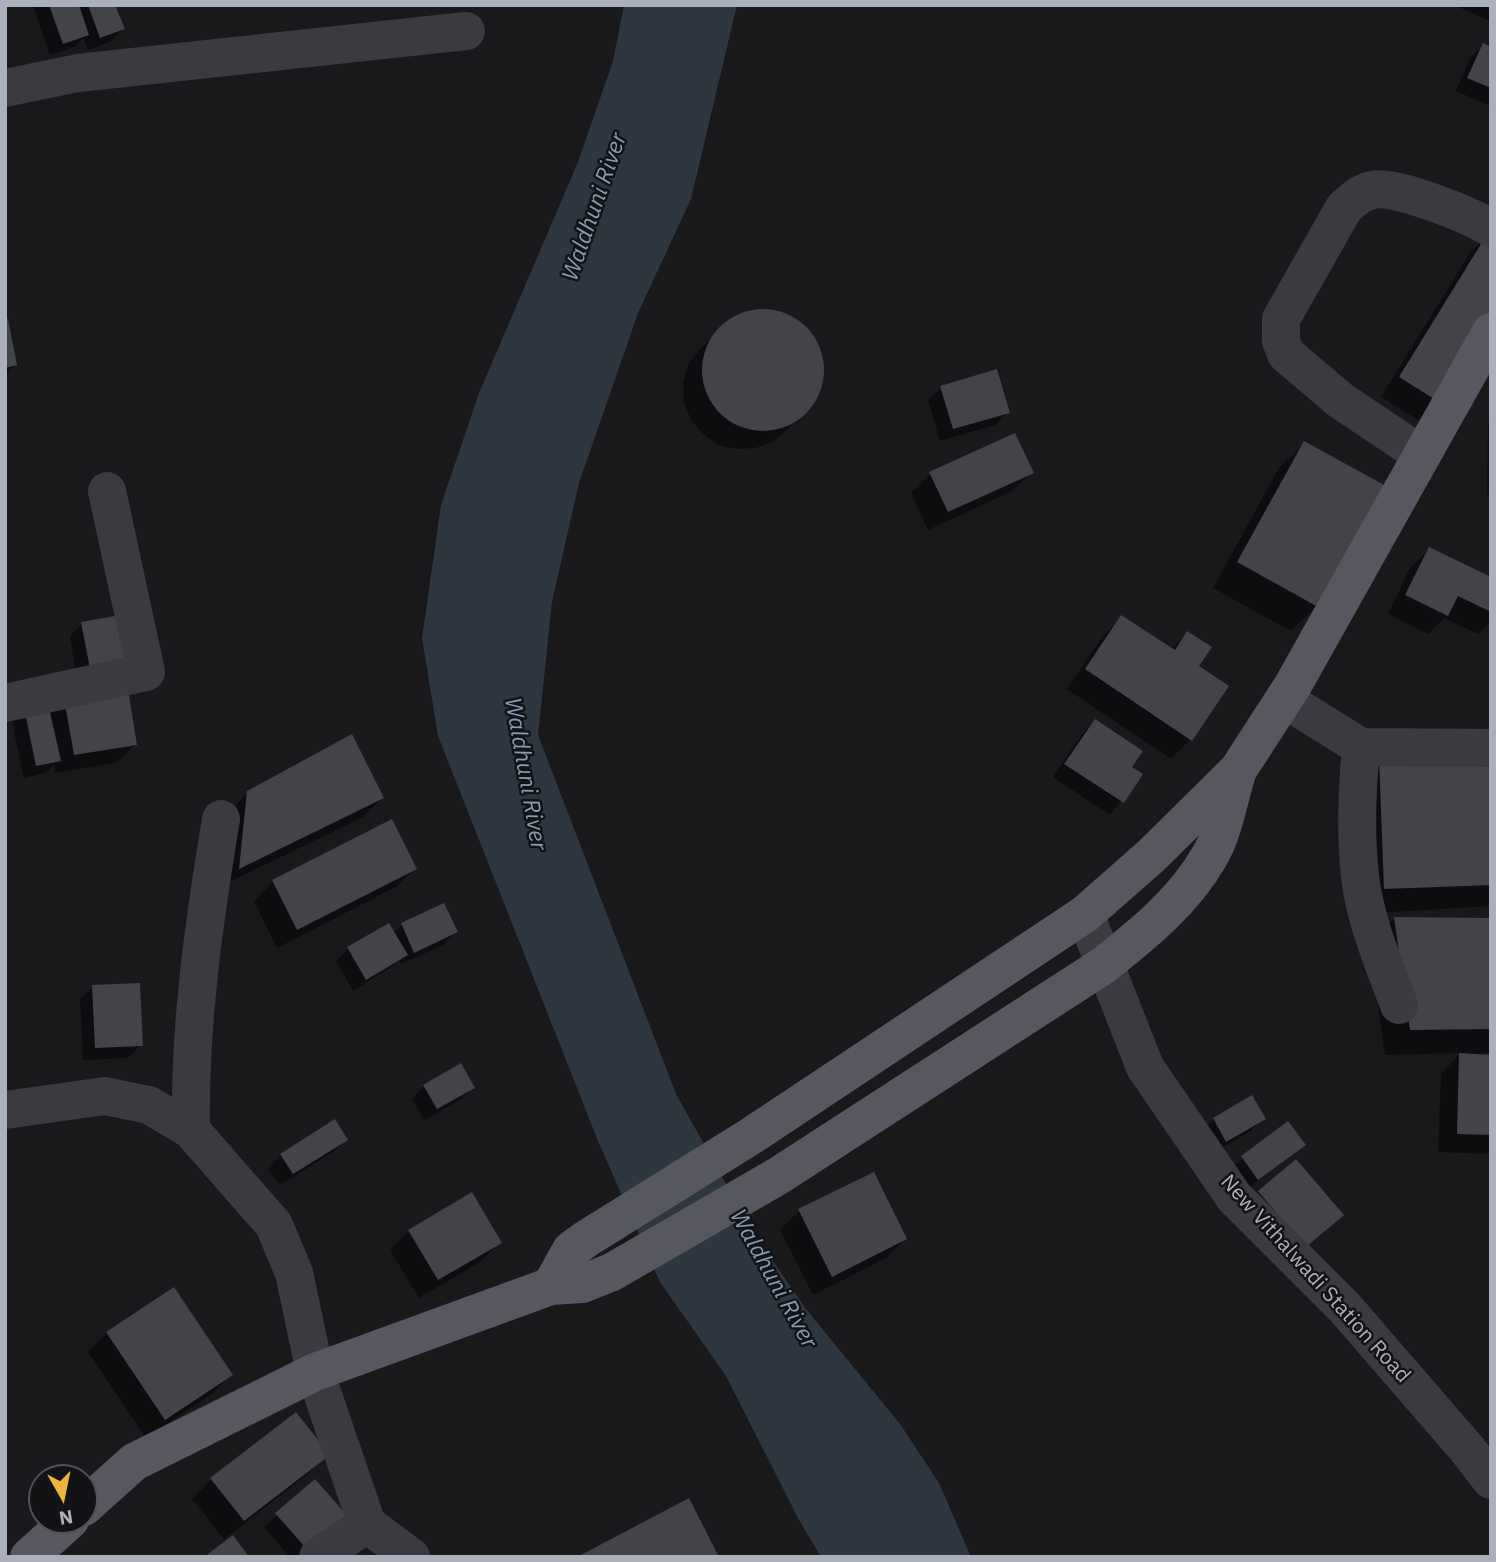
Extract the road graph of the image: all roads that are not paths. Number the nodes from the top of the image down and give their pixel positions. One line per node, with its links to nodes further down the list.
1 (466, 31): 2 (street)
2 (5, 88)
3 (1491, 228): 5 (street)
4 (1491, 332): 5 (main road)
5 (1422, 455): 7 (main road)
6 (107, 491): 8 (street)
7 (1284, 699): 9 (street); 11 (main road)
8 (5, 703)
9 (1362, 747): 10 (street); 15 (street)
10 (1491, 748)
11 (1238, 770): 13 (main road); 14 (main road)
12 (221, 820): 17 (street)
13 (1085, 914): 14 (street, New Vithalwadi Station Road); 18 (main road)
14 (1104, 965): 18 (main road); 20 (street, New Vithalwadi Station Road)
15 (1399, 1005)
16 (12, 1101): 17 (street)
17 (191, 1130): 19 (street)
18 (551, 1286): 19 (main road)
19 (315, 1372): 21 (main road); 22 (street)
20 (1491, 1480)
21 (98, 1494)
22 (367, 1524): 25 (street); 26 (street)
23 (54, 1534): 24 (main road)
24 (29, 1557)
25 (318, 1557)
26 (411, 1557)

